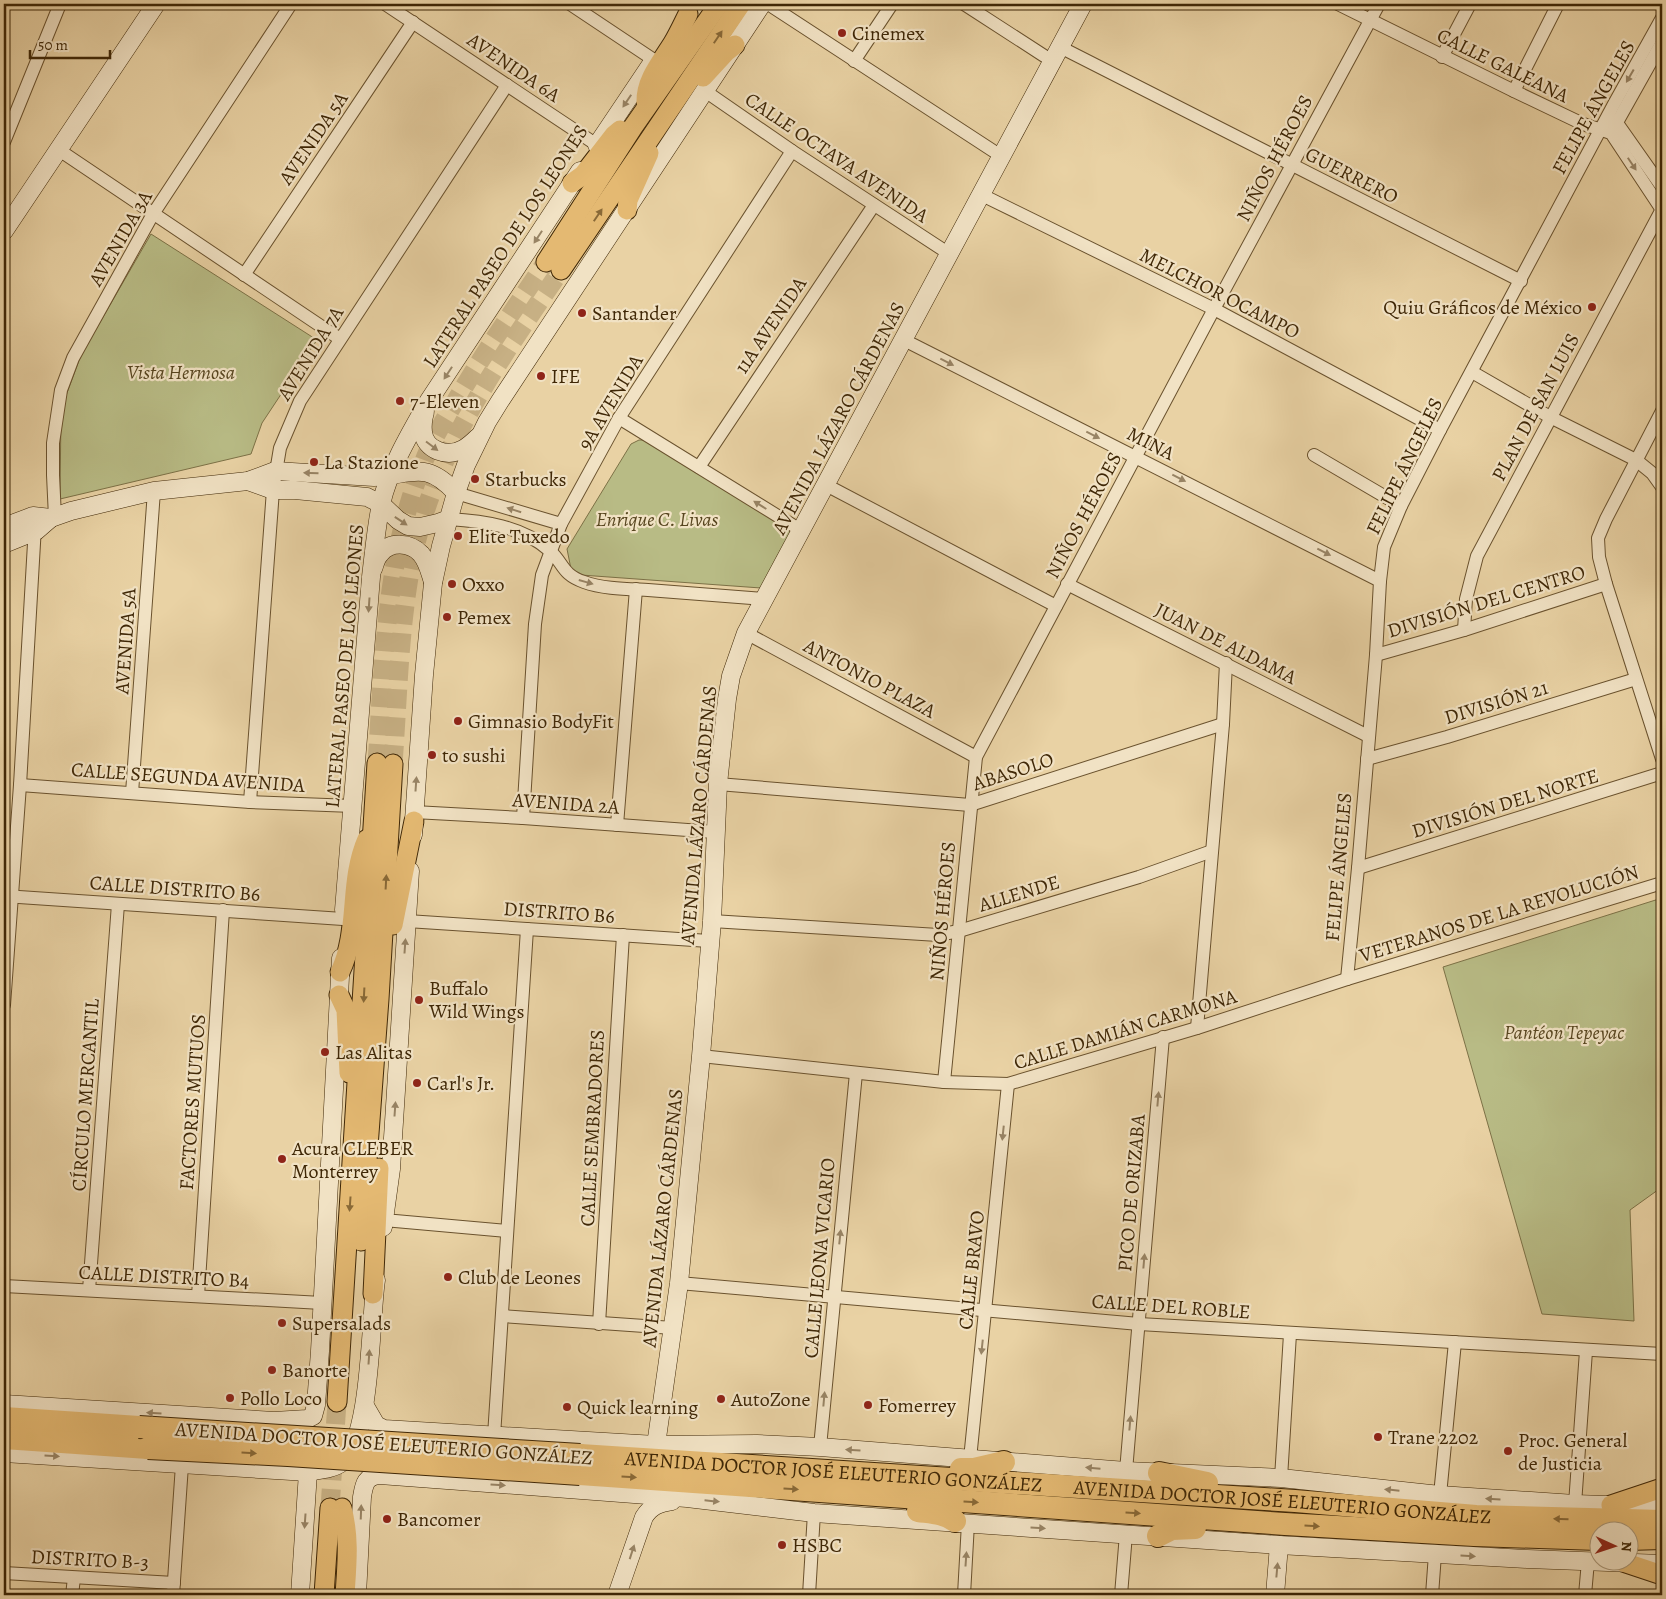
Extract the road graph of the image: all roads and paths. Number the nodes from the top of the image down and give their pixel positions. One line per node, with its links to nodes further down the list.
1 (60, 4): 36 (street)
2 (156, 4): 38 (street)
3 (291, 4): 48 (street, AVENIDA 3A)
4 (385, 4): 20 (street, AVENIDA 6A)
5 (570, 4): 26 (street)
6 (719, 4): 32 (main road)
7 (741, 4): 31 (main road, one-way to 7)
8 (762, 4): 22 (street)
9 (768, 4): 27 (street)
10 (892, 4): 27 (street)
11 (964, 4): 23 (street, GUERRERO)
12 (1083, 4): 23 (street, AVENIDA LÁZARO CÁRDENAS)
13 (1338, 4): 19 (street, CALLE GALEANA)
14 (1379, 4): 19 (street, NIÑOS HÉROES)
15 (1470, 4): 25 (street)
16 (1558, 4): 30 (street)
17 (691, 9): 26 (street, LATERAL PASEO DE LOS LEONES); 32 (main road)
18 (1662, 18): 24 (street, FELIPE ÁNGELES)
19 (1370, 20): 25 (street, CALLE GALEANA); 41 (street, NIÑOS HÉROES)
20 (413, 22): 28 (street, AVENIDA 6A); 51 (street, AVENIDA 5A)
21 (1662, 42): 24 (street, FELIPE ÁNGELES)
22 (735, 45): 29 (street); 31 (main road)
23 (1056, 54): 40 (street, AVENIDA LÁZARO CÁRDENAS); 41 (street, GUERRERO)
24 (1654, 54): 33 (street, FELIPE ÁNGELES)
25 (1442, 57): 30 (street, CALLE GALEANA)
26 (654, 60): 37 (street, LATERAL PASEO DE LOS LEONES, one-way to 37)
27 (854, 61): 40 (street)
28 (507, 85): 37 (street, AVENIDA 6A); 54 (street, AVENIDA 7A)
29 (705, 91): 39 (street, CALLE OCTAVA AVENIDA); 47 (street)
30 (1514, 92): 33 (street, CALLE GALEANA)
31 (679, 94): 35 (main road)
32 (646, 108): 34 (main road)
33 (1609, 126): 43 (street); 46 (street, one-way to 46); 52 (street, FELIPE ÁNGELES)
34 (633, 127): 35 (main road, one-way to 35); 42 (main road)
35 (654, 130): 47 (main road)
36 (4, 142)
37 (597, 145): 42 (street, LATERAL PASEO DE LOS LEONES)
38 (59, 150): 48 (street); 49 (street)
39 (792, 151): 45 (street, CALLE OCTAVA AVENIDA); 60 (street, 9A AVENIDA)
40 (1001, 156): 44 (street, AVENIDA LÁZARO CÁRDENAS)
41 (1292, 165): 52 (street, GUERRERO); 53 (street, NIÑOS HÉROES)
42 (572, 183): 57 (street, LATERAL PASEO DE LOS LEONES, one-way to 57)
43 (1662, 187)
44 (980, 194): 50 (street, AVENIDA LÁZARO CÁRDENAS); 53 (street, MELCHOR OCAMPO)
45 (874, 205): 50 (street, CALLE OCTAVA AVENIDA); 66 (street, 11A AVENIDA)
46 (1662, 209): 59 (street, PLAN DE SAN LUIS)
47 (627, 210): 62 (street)
48 (153, 214): 51 (street); 78 (street, AVENIDA 3A)
49 (4, 231)
50 (948, 253): 55 (street, AVENIDA LÁZARO CÁRDENAS)
51 (244, 274): 54 (street)
52 (1521, 281): 56 (street, FELIPE ÁNGELES)
53 (1214, 309): 61 (street, MELCHOR OCAMPO); 64 (street, NIÑOS HÉROES)
54 (340, 339): 67 (street, AVENIDA 7A)
55 (904, 340): 64 (street, MINA, one-way to 64); 70 (street, AVENIDA LÁZARO CÁRDENAS)
56 (1472, 372): 59 (street); 61 (street, FELIPE ÁNGELES)
57 (428, 402): 62 (street, one-way to 62); 68 (street, LATERAL PASEO DE LOS LEONES)
58 (1662, 412): 65 (street)
59 (1550, 417): 65 (street); 92 (street, PLAN DE SAN LUIS)
60 (619, 418): 66 (street); 79 (street, 9A AVENIDA)
61 (1440, 430): 76 (street, FELIPE ÁNGELES)
62 (480, 435): 74 (street)
63 (1314, 455): 76 (street)
64 (1136, 456): 85 (street, MINA, one-way to 85); 87 (street, NIÑOS HÉROES)
65 (1636, 460): 71 (street); 88 (street)
66 (699, 467): 81 (street, one-way to 66)
67 (275, 471): 68 (street, one-way to 67); 69 (street); 72 (street, AVENIDA 7A)
68 (390, 476): 74 (street); 75 (street, LATERAL PASEO DE LOS LEONES)
69 (248, 481): 72 (street); 73 (street)
70 (826, 485): 81 (street, AVENIDA LÁZARO CÁRDENAS); 91 (street)
71 (1662, 487)
72 (273, 490): 75 (street); 106 (street, AVENIDA 7A)
73 (154, 492): 78 (street); 105 (street, AVENIDA 5A)
74 (456, 493): 77 (street); 79 (street, one-way to 74)
75 (381, 504): 77 (street, one-way to 77); 84 (street, LATERAL PASEO DE LOS LEONES)
76 (1401, 506): 85 (street, FELIPE ÁNGELES)
77 (449, 519): 83 (street); 86 (street)
78 (44, 520): 80 (street); 82 (street); 104 (street, AVENIDA 3A)
79 (561, 524): 83 (street, 9A AVENIDA)
80 (4, 527)
81 (802, 531): 90 (street, AVENIDA LÁZARO CÁRDENAS)
82 (4, 544)
83 (551, 551): 89 (street, one-way to 89); 110 (street, 9A AVENIDA)
84 (371, 577): 86 (street); 108 (street, LATERAL PASEO DE LOS LEONES, one-way to 108)
85 (1380, 581): 94 (street, FELIPE ÁNGELES)
86 (433, 583): 109 (street, one-way to 86)
87 (1068, 584): 91 (street, NIÑOS HÉROES); 95 (street, JUAN DE ALDAMA)
88 (1606, 584): 92 (street, DIVISIÓN DEL CENTRO); 96 (street)
89 (636, 589): 90 (street); 112 (street)
90 (765, 599): 93 (street, AVENIDA LÁZARO CÁRDENAS)
91 (1056, 606): 99 (street, NIÑOS HÉROES)
92 (1464, 630): 94 (street, DIVISIÓN DEL CENTRO)
93 (746, 633): 99 (street, ANTONIO PLAZA); 103 (street, AVENIDA LÁZARO CÁRDENAS)
94 (1376, 655): 98 (street, FELIPE ÁNGELES)
95 (1226, 663): 97 (street); 98 (street, JUAN DE ALDAMA)
96 (1636, 679): 100 (street, DIVISIÓN 21); 101 (street)
97 (1222, 724): 107 (street, ABASOLO); 114 (street)
98 (1368, 736): 100 (street, FELIPE ÁNGELES)
99 (976, 757): 107 (street, NIÑOS HÉROES)
100 (1367, 759): 115 (street, FELIPE ÁNGELES)
101 (1662, 759)
102 (1662, 773): 115 (street, DIVISIÓN DEL NORTE)
103 (718, 784): 107 (street, ABASOLO); 113 (street, AVENIDA LÁZARO CÁRDENAS)
104 (20, 785): 105 (street, CALLE SEGUNDA AVENIDA); 117 (street, AVENIDA 3A)
105 (132, 793): 106 (street, CALLE SEGUNDA AVENIDA)
106 (250, 802): 108 (street, CALLE SEGUNDA AVENIDA)
107 (970, 805): 124 (street, NIÑOS HÉROES)
108 (353, 806): 120 (street, LATERAL PASEO DE LOS LEONES)
109 (414, 817): 110 (street, AVENIDA 2A); 121 (street); 130 (main road)
110 (523, 818): 112 (street, AVENIDA 2A)
111 (374, 824): 127 (main road); 130 (main road, one-way to 111); 138 (main road, one-way to 138)
112 (617, 825): 113 (street, AVENIDA 2A)
113 (715, 832): 122 (street, AVENIDA LÁZARO CÁRDENAS)
114 (1212, 851): 124 (street, ALLENDE); 132 (street)
115 (1358, 868): 128 (street, FELIPE ÁNGELES)
116 (1662, 883): 128 (street, VETERANOS DE LA REVOLUCIÓN)
117 (8, 896): 118 (street, CALLE DISTRITO B6); 131 (street, AVENIDA 3A)
118 (118, 904): 119 (street, CALLE DISTRITO B6); 143 (street, CÍRCULO MERCANTIL)
119 (223, 910): 120 (street, CALLE DISTRITO B6); 145 (street, FACTORES MUTUOS)
120 (344, 919): 127 (street, LATERAL PASEO DE LOS LEONES)
121 (407, 921): 123 (street, DISTRITO B6); 139 (street, one-way to 121)
122 (712, 921): 124 (street, ALLENDE); 126 (street, AVENIDA LÁZARO CÁRDENAS)
123 (527, 929): 125 (street, DISTRITO B6); 140 (street)
124 (959, 931): 136 (street, NIÑOS HÉROES)
125 (623, 935): 126 (street, DISTRITO B6); 150 (street, CALLE SEMBRADORES)
126 (709, 941): 134 (street, AVENIDA LÁZARO CÁRDENAS)
127 (340, 972): 129 (street, LATERAL PASEO DE LOS LEONES)
128 (1347, 980): 132 (street, CALLE DAMIÁN CARMONA)
129 (339, 995): 138 (main road); 147 (street, LATERAL PASEO DE LOS LEONES)
130 (379, 999): 144 (main road); 157 (main road)
131 (4, 1005)
132 (1196, 1028): 133 (street, CALLE DAMIÁN CARMONA)
133 (1163, 1037): 137 (street, CALLE DAMIÁN CARMONA); 151 (street, PICO DE ORIZABA, one-way to 133)
134 (701, 1056): 135 (street, CALLE DAMIÁN CARMONA); 141 (street, AVENIDA LÁZARO CÁRDENAS)
135 (856, 1073): 136 (street, CALLE DAMIÁN CARMONA); 146 (street, CALLE LEONA VICARIO, one-way to 135)
136 (944, 1082): 137 (street, CALLE DAMIÁN CARMONA)
137 (1008, 1084): 148 (street, CALLE BRAVO, one-way to 148)
138 (357, 1103): 157 (main road, one-way to 157)
139 (384, 1220): 140 (street); 144 (street)
140 (507, 1231): 149 (street)
141 (679, 1283): 146 (street, CALLE DEL ROBLE); 152 (street, AVENIDA LÁZARO CÁRDENAS)
142 (4, 1286): 143 (street, CALLE DISTRITO B4)
143 (89, 1290): 145 (street, CALLE DISTRITO B4)
144 (373, 1294): 157 (street, one-way to 144)
145 (198, 1296): 147 (street, CALLE DISTRITO B4)
146 (834, 1298): 148 (street, CALLE DEL ROBLE); 164 (street, CALLE LEONA VICARIO, one-way to 146)
147 (322, 1304): 158 (street, LATERAL PASEO DE LOS LEONES, one-way to 158)
148 (986, 1311): 151 (street, CALLE DEL ROBLE); 166 (street, CALLE BRAVO, one-way to 166)
149 (502, 1316): 150 (street); 161 (street)
150 (599, 1324): 152 (street)
151 (1139, 1324): 153 (street, CALLE DEL ROBLE); 171 (street, PICO DE ORIZABA, one-way to 151)
152 (672, 1328): 163 (street, AVENIDA LÁZARO CÁRDENAS)
153 (1290, 1334): 154 (street, CALLE DEL ROBLE); 175 (street)
154 (1455, 1342): 155 (street, CALLE DEL ROBLE); 179 (street)
155 (1586, 1351): 156 (street, CALLE DEL ROBLE); 183 (street)
156 (1662, 1354)
157 (350, 1403): 160 (street, AVENIDA DOCTOR JOSÉ ELEUTERIO GONZÁLEZ); 172 (street)
158 (4, 1404)
159 (4, 1418): 169 (highway, AVENIDA DOCTOR JOSÉ ELEUTERIO GONZÁLEZ, bridge)
160 (409, 1431): 161 (street, AVENIDA DOCTOR JOSÉ ELEUTERIO GONZÁLEZ); 174 (street)
161 (485, 1435): 163 (street, AVENIDA DOCTOR JOSÉ ELEUTERIO GONZÁLEZ); 176 (street)
162 (4, 1438): 169 (highway, AVENIDA DOCTOR JOSÉ ELEUTERIO GONZÁLEZ, one-way to 169, bridge)
163 (656, 1445): 164 (street, AVENIDA DOCTOR JOSÉ ELEUTERIO GONZÁLEZ)
164 (820, 1448): 166 (street, AVENIDA DOCTOR JOSÉ ELEUTERIO GONZÁLEZ, one-way to 164)
165 (4, 1452): 168 (street, one-way to 168)
166 (962, 1458): 167 (street, AVENIDA DOCTOR JOSÉ ELEUTERIO GONZÁLEZ)
167 (1004, 1462): 170 (highway); 171 (street, AVENIDA DOCTOR JOSÉ ELEUTERIO GONZÁLEZ, one-way to 167)
168 (182, 1465): 172 (street); 206 (street)
169 (580, 1465): 170 (highway, AVENIDA DOCTOR JOSÉ ELEUTERIO GONZÁLEZ); 178 (highway, AVENIDA DOCTOR JOSÉ ELEUTERIO GONZÁLEZ, one-way to 178)
170 (834, 1471): 182 (highway, AVENIDA DOCTOR JOSÉ ELEUTERIO GONZÁLEZ)
171 (1126, 1471): 173 (street, AVENIDA DOCTOR JOSÉ ELEUTERIO GONZÁLEZ)
172 (308, 1472): 208 (street, one-way to 208)
173 (1159, 1473): 175 (street, AVENIDA DOCTOR JOSÉ ELEUTERIO GONZÁLEZ); 182 (highway)
174 (413, 1478): 176 (street); 213 (street, one-way to 174)
175 (1281, 1478): 179 (street, AVENIDA DOCTOR JOSÉ ELEUTERIO GONZÁLEZ, one-way to 175)
176 (474, 1483): 180 (street, one-way to 180)
177 (1662, 1488): 184 (main road)
178 (852, 1493): 189 (highway); 192 (highway, AVENIDA DOCTOR JOSÉ ELEUTERIO GONZÁLEZ, one-way to 192)
179 (1440, 1495): 183 (street, AVENIDA DOCTOR JOSÉ ELEUTERIO GONZÁLEZ, one-way to 179)
180 (687, 1498): 187 (street, one-way to 187); 214 (street, one-way to 180)
181 (1662, 1500): 185 (street, AVENIDA DOCTOR JOSÉ ELEUTERIO GONZÁLEZ)
182 (1295, 1501): 190 (highway, AVENIDA DOCTOR JOSÉ ELEUTERIO GONZÁLEZ)
183 (1575, 1504): 184 (street, AVENIDA DOCTOR JOSÉ ELEUTERIO GONZÁLEZ)
184 (1611, 1505): 185 (street, AVENIDA DOCTOR JOSÉ ELEUTERIO GONZÁLEZ)
185 (1636, 1506): 188 (street)
186 (334, 1510): 209 (main road); 210 (main road); 211 (main road); 212 (main road)
187 (814, 1512): 189 (street); 215 (street)
188 (1662, 1520): 190 (highway, AVENIDA DOCTOR JOSÉ ELEUTERIO GONZÁLEZ, one-way to 190)
189 (961, 1522): 191 (street, one-way to 191); 216 (street, one-way to 189)
190 (1475, 1526): 192 (highway, AVENIDA DOCTOR JOSÉ ELEUTERIO GONZÁLEZ, one-way to 190); 194 (highway, AVENIDA DOCTOR JOSÉ ELEUTERIO GONZÁLEZ)
191 (1126, 1534): 193 (street); 217 (street)
192 (1282, 1535): 193 (highway); 198 (street, AVENIDA DOCTOR JOSÉ ELEUTERIO GONZÁLEZ); 218 (street, one-way to 192)
193 (1158, 1536)
194 (1588, 1538)
195 (1662, 1538): 196 (highway)
196 (1638, 1539)
197 (1662, 1550): 201 (street)
198 (1435, 1554): 199 (street, AVENIDA DOCTOR JOSÉ ELEUTERIO GONZÁLEZ, one-way to 199); 219 (street)
199 (1588, 1562): 220 (street)
200 (1638, 1563): 201 (street, AVENIDA DOCTOR JOSÉ ELEUTERIO GONZÁLEZ)
201 (1654, 1564)
202 (1638, 1567): 204 (main road)
203 (4, 1573): 205 (street, DISTRITO B-3)
204 (1662, 1575)
205 (74, 1578): 206 (street, DISTRITO B-3); 207 (street)
206 (174, 1589)
207 (72, 1595)
208 (300, 1595)
209 (314, 1595)
210 (324, 1595)
211 (336, 1595)
212 (345, 1595)
213 (357, 1595)
214 (617, 1595)
215 (809, 1595)
216 (964, 1595)
217 (1121, 1595)
218 (1275, 1595)
219 (1432, 1595)
220 (1585, 1595)

